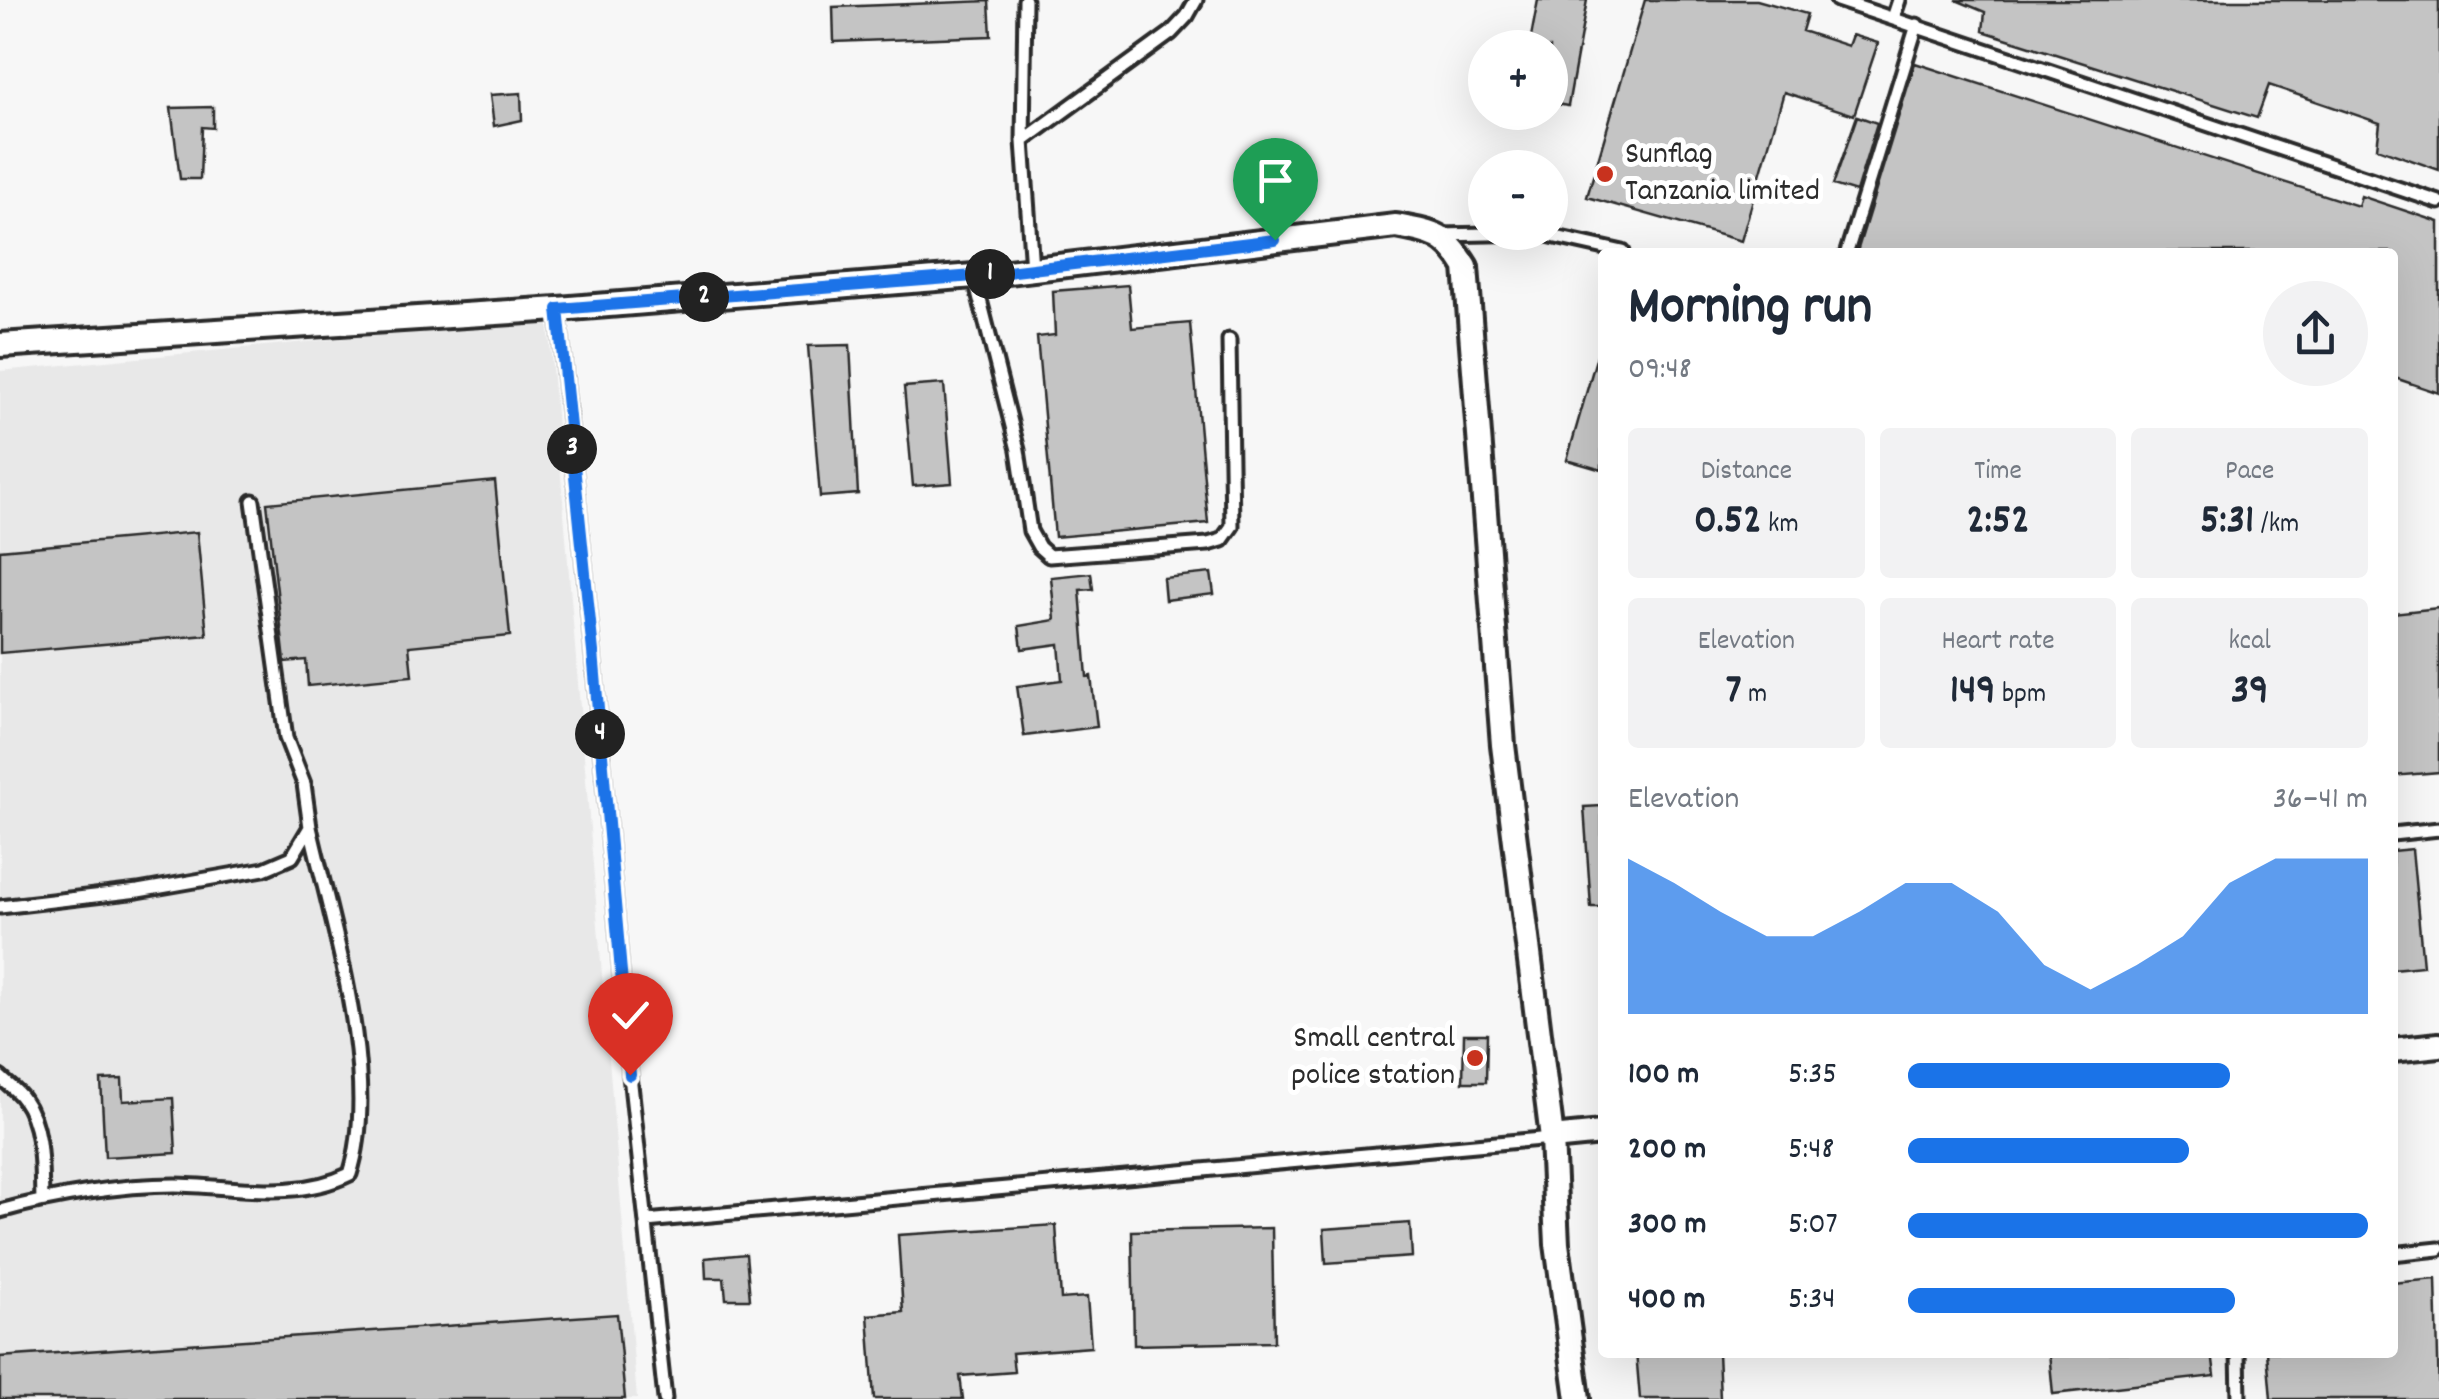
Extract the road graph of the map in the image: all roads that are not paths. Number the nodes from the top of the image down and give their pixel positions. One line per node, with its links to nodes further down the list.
1 (1025, 0): 7 (lane)
2 (1196, 0): 7 (lane)
3 (1837, 0): 5 (lane)
4 (1900, 0): 5 (lane)
5 (1893, 18): 6 (lane)
6 (1917, 26): 8 (lane); 11 (lane)
7 (1023, 141): 12 (lane)
8 (2439, 202)
9 (1440, 235): 10 (lane); 12 (street); 26 (street)
10 (1605, 248)
11 (1848, 248)
12 (1032, 269): 13 (street)
13 (974, 276): 14 (street); 15 (lane)
14 (558, 309): 16 (street); 29 (lane)
15 (1229, 340)
16 (0, 345)
17 (253, 501): 18 (lane)
18 (310, 827): 21 (lane); 27 (lane)
19 (2439, 828): 20 (lane)
20 (2398, 833)
21 (0, 907)
22 (2439, 1046): 23 (street)
23 (2398, 1049)
24 (0, 1077): 27 (lane)
25 (1598, 1133): 26 (street)
26 (1552, 1138): 29 (lane); 34 (street)
27 (42, 1200): 28 (lane)
28 (0, 1211)
29 (646, 1221): 33 (lane)
30 (2439, 1249): 31 (lane)
31 (2398, 1253)
32 (2238, 1358): 35 (lane)
33 (664, 1399)
34 (1578, 1399)
35 (2240, 1399)

